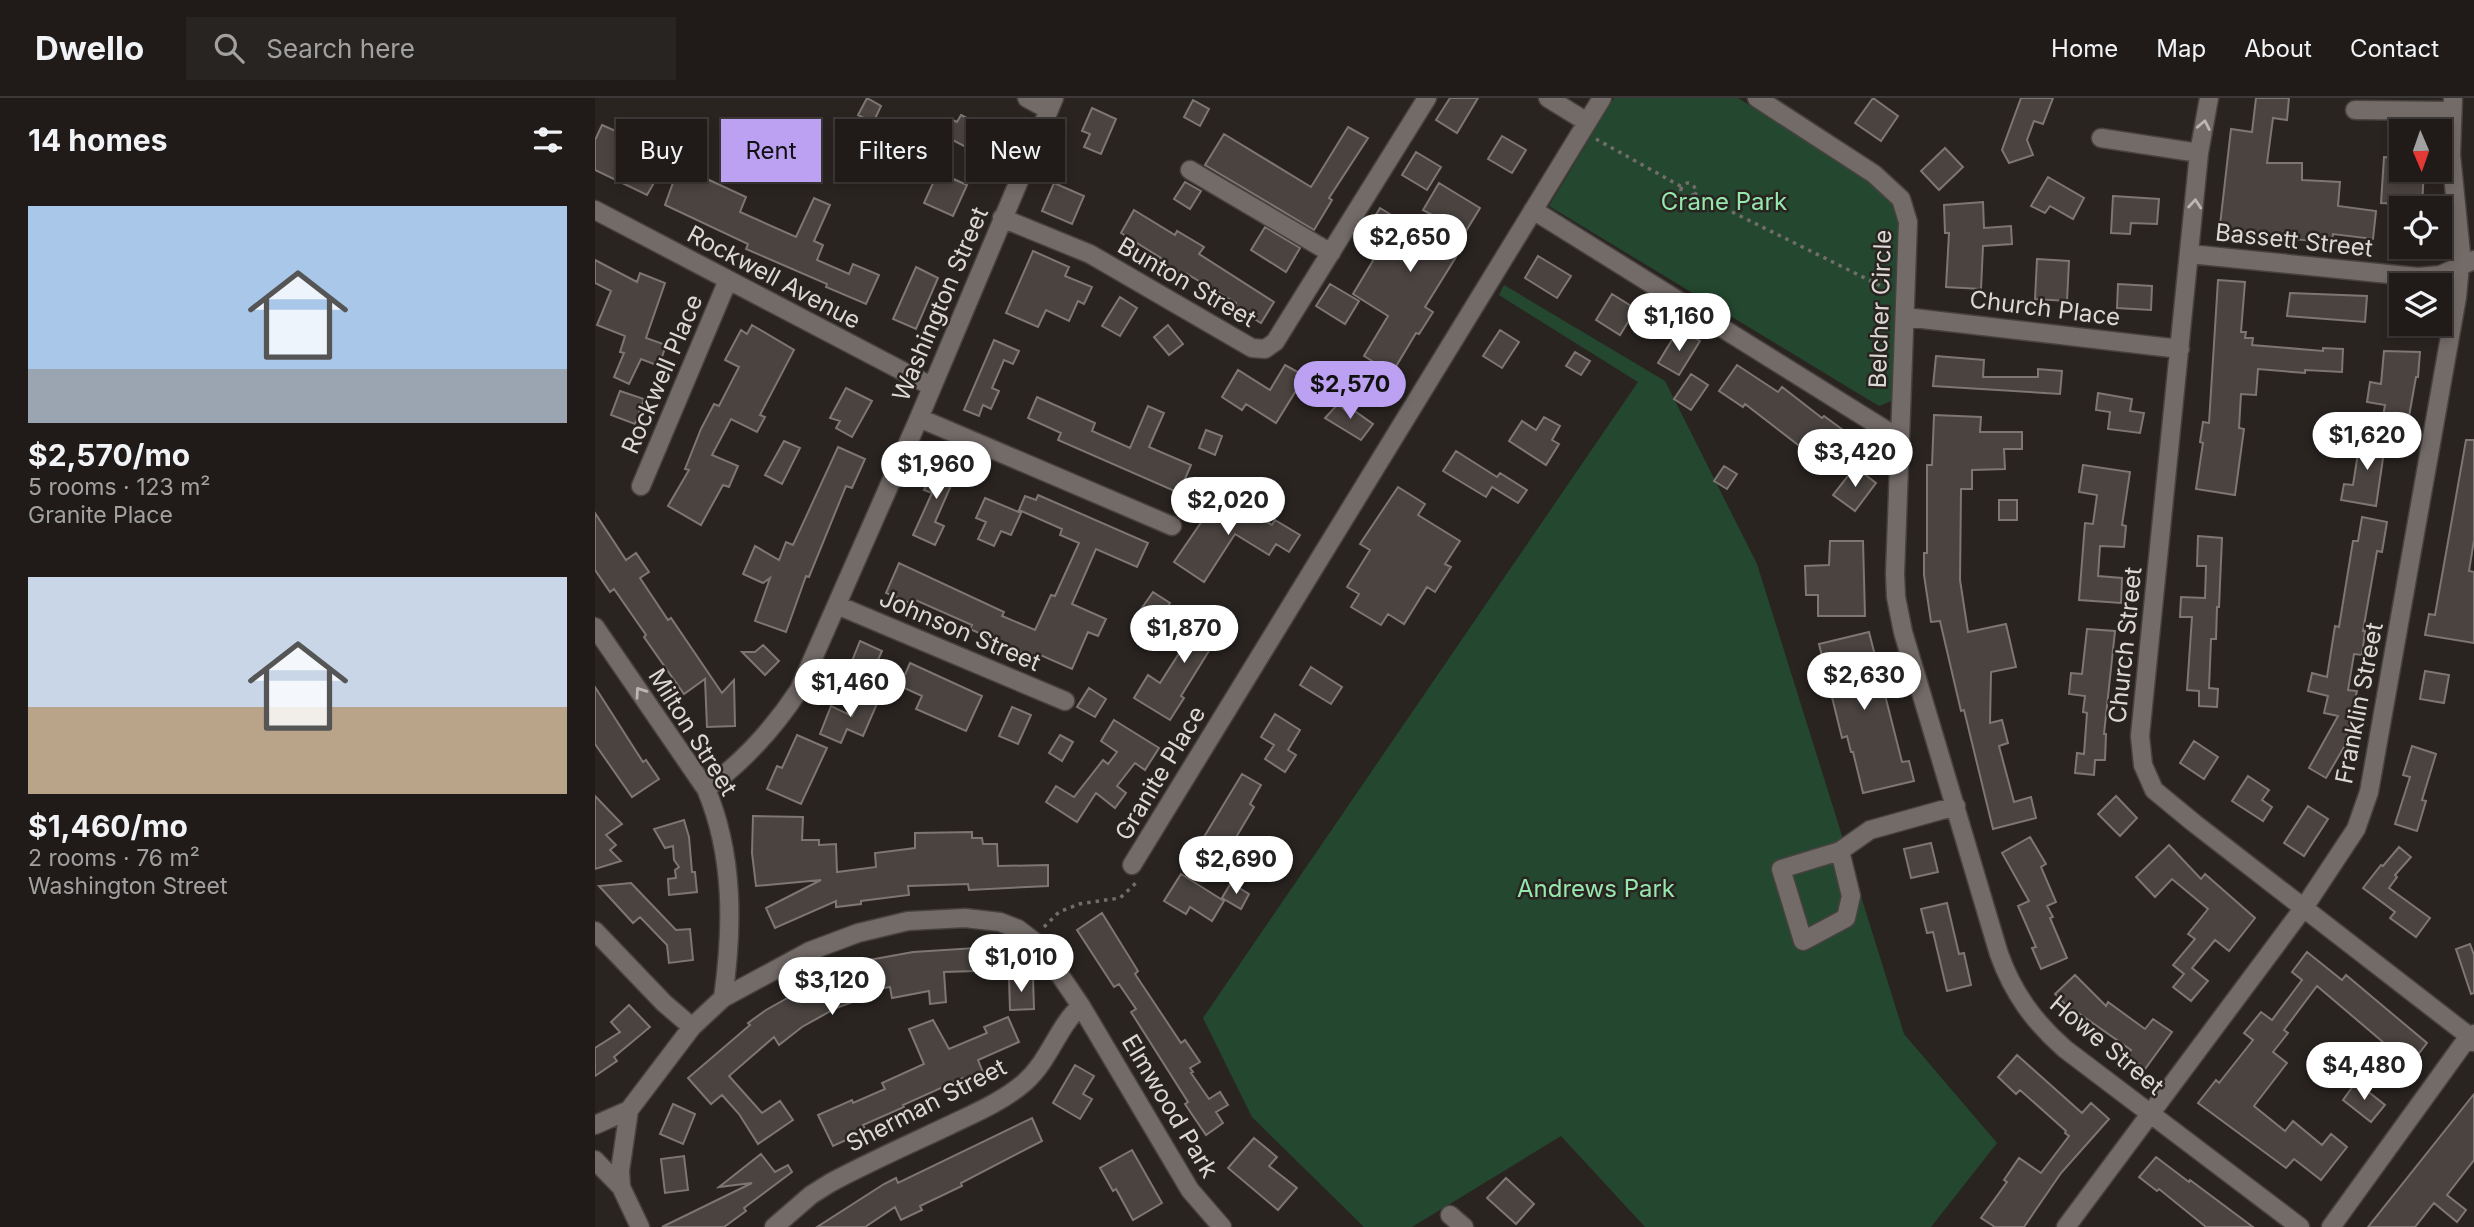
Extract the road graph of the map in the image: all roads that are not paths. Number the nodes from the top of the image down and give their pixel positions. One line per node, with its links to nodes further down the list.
1 (1027, 98): 7 (street)
2 (1427, 98): 17 (street, Bunton Street)
3 (1548, 98): 10 (street)
4 (1602, 98): 10 (street, Granite Place)
5 (1757, 98): 21 (street, Belcher Circle)
6 (2209, 98): 12 (street, Church Street, one-way to 6)
7 (1052, 104): 16 (street, Washington Street)
8 (2453, 104): 9 (street); 19 (street, Franklin Street)
9 (2355, 110)
10 (1587, 122): 15 (street, Granite Place)
11 (2101, 138): 12 (street)
12 (2199, 153): 18 (street, Church Street, one-way to 12)
13 (1190, 170): 17 (street)
14 (595, 210): 20 (street, Rockwell Avenue)
15 (1533, 210): 25 (street); 34 (street, Granite Place)
16 (1002, 218): 17 (street, Bunton Street); 23 (street, Washington Street)
17 (1331, 253)
18 (2190, 254): 19 (street, Bassett Street); 22 (street, Church Street)
19 (2467, 264): 35 (street, Franklin Street)
20 (728, 280): 23 (street, Rockwell Avenue); 26 (street, Rockwell Place)
21 (1905, 308): 22 (street, Church Place); 25 (street, Belcher Circle)
22 (2180, 349): 35 (street, Church Street)
23 (931, 386): 24 (street, Washington Street)
24 (919, 418): 27 (street); 28 (street, Washington Street)
25 (1900, 439): 32 (street, Belcher Circle)
26 (641, 486)
27 (1172, 526)
28 (837, 605): 30 (street, Johnson Street); 31 (street, Washington Street)
29 (595, 627): 31 (street, Milton Street, one-way to 29)
30 (1065, 701)
31 (706, 789): 37 (street, Milton Street)
32 (1955, 803): 33 (street); 42 (street, Howe Street)
33 (1840, 852): 33 (street)
34 (1136, 871)
35 (2305, 906): 40 (street, Church Street); 42 (street, Franklin Street)
36 (595, 931): 39 (street)
37 (723, 998): 38 (street, Elmwood Park); 39 (street, Elmwood Park)
38 (1081, 1006): 47 (street, Sherman Street); 48 (street, Elmwood Park)
39 (692, 1027): 41 (street, Elmwood Park)
40 (2472, 1037): 51 (street)
41 (629, 1110): 43 (street); 45 (street)
42 (2151, 1114): 49 (street, Franklin Street); 50 (street, Howe Street)
43 (595, 1125)
44 (595, 1160): 45 (street)
45 (621, 1187): 46 (street)
46 (640, 1227)
47 (774, 1227)
48 (1222, 1227)
49 (2066, 1227)
50 (2300, 1227)
51 (2331, 1227)

